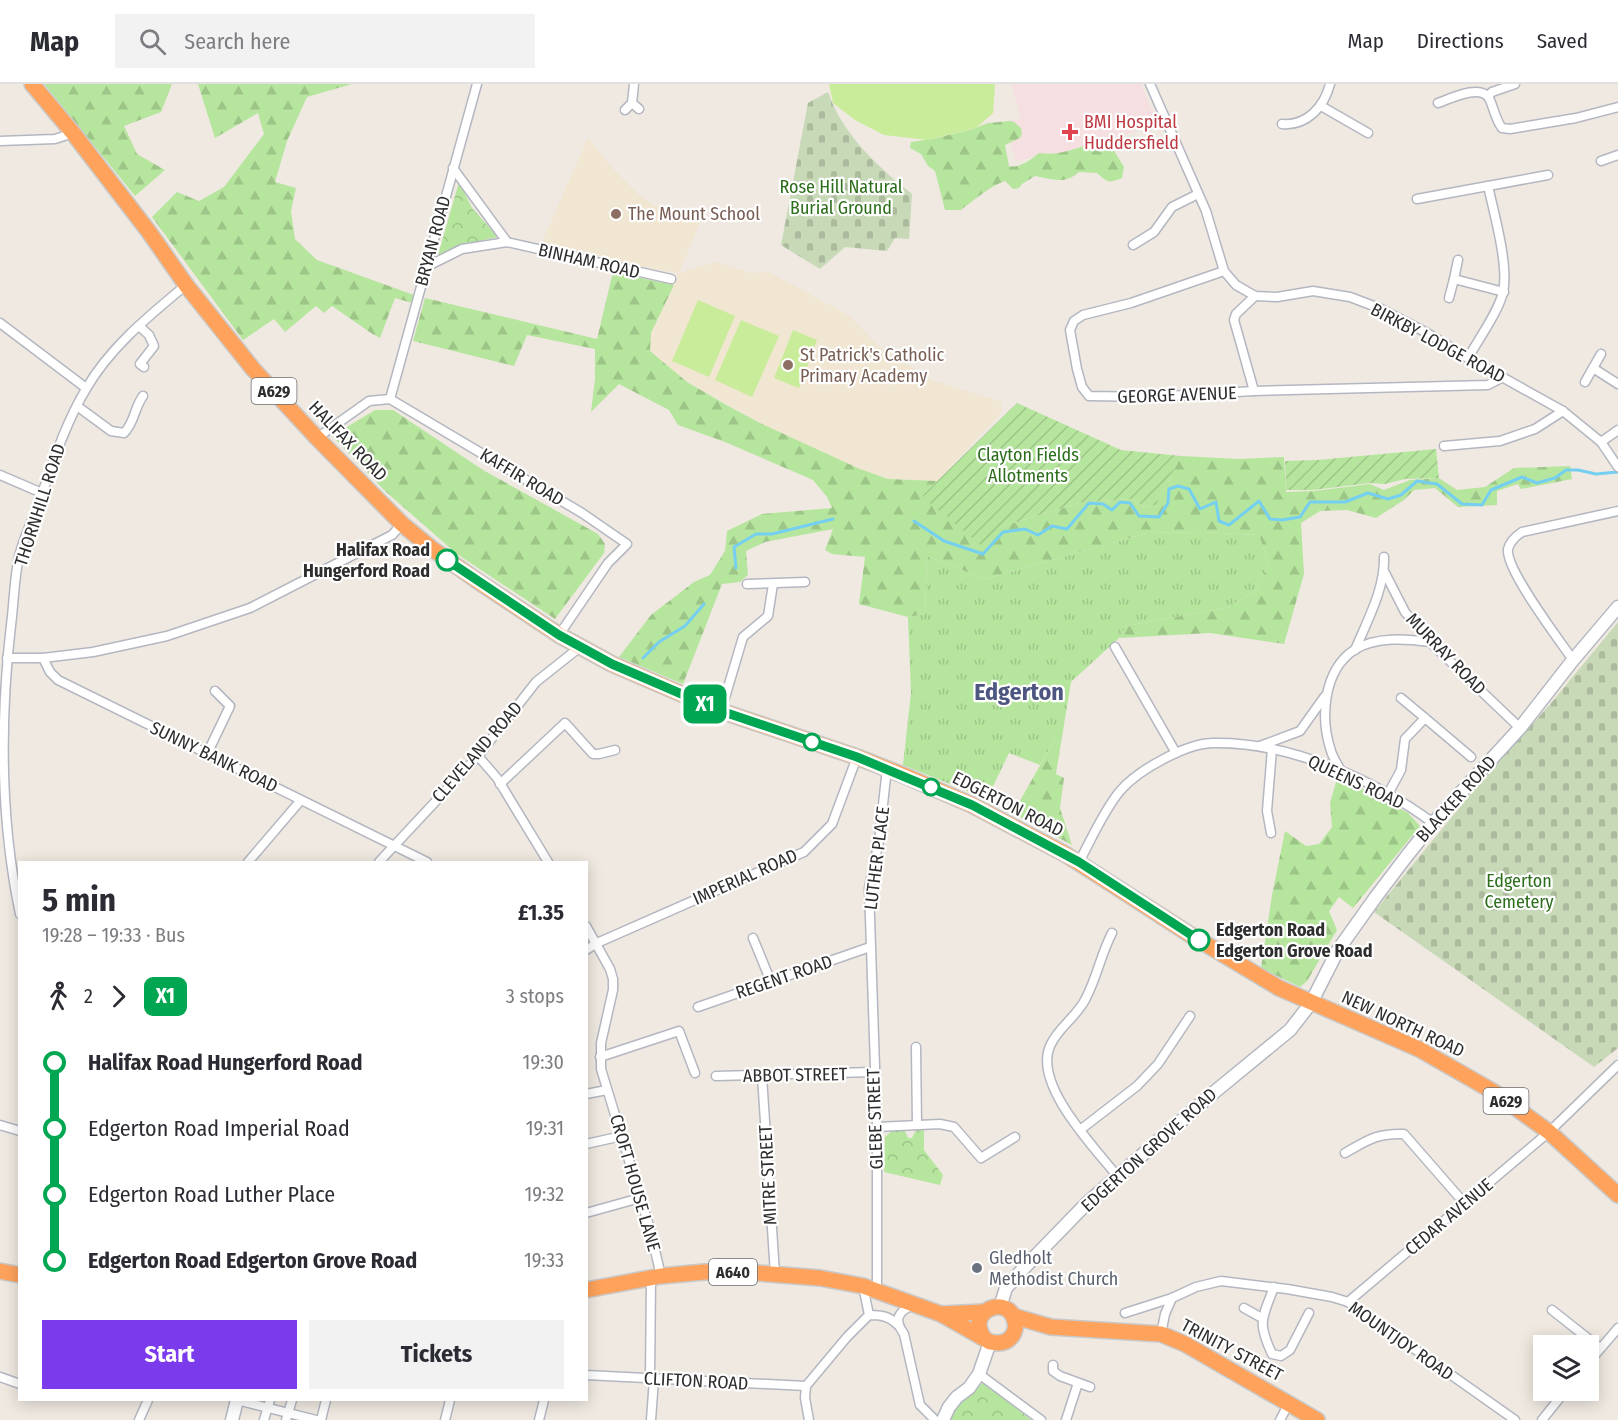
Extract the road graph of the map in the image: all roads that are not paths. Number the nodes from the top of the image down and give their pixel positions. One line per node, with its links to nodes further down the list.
1 (32, 84): 13 (highway, HALIFAX ROAD / A629)
2 (477, 84): 18 (street, BRYAN ROAD)
3 (634, 84): 11 (street)
4 (1150, 84): 21 (street)
5 (1330, 84): 9 (street)
6 (1515, 84): 7 (street)
7 (1488, 96): 8 (street); 10 (street)
8 (1438, 103)
9 (1322, 106): 12 (street); 14 (street)
10 (1618, 107)
11 (625, 110)
12 (1282, 124)
13 (73, 132): 15 (street); 30 (highway, HALIFAX ROAD / A629)
14 (1368, 133)
15 (0, 141)
16 (1618, 155): 17 (street)
17 (1601, 161)
18 (453, 168): 23 (street); 26 (street, BRYAN ROAD)
19 (1548, 175): 20 (street)
20 (1488, 186): 22 (street); 31 (street)
21 (1198, 194): 24 (street); 27 (street)
22 (1417, 199)
23 (507, 242): 26 (street, BINHAM ROAD); 28 (street, BINHAM ROAD)
24 (1133, 245)
25 (1458, 260): 29 (street)
26 (426, 267): 46 (street, BRYAN ROAD)
27 (1224, 271): 32 (street); 44 (street, GEORGE AVENUE)
28 (671, 279)
29 (1454, 279): 31 (street); 33 (street)
30 (186, 285): 35 (street, THORNHILL ROAD); 50 (highway, HALIFAX ROAD / A629)
31 (1504, 292): 37 (street)
32 (1255, 296): 37 (street, BIRKBY LODGE ROAD); 44 (street)
33 (1449, 298)
34 (0, 323): 43 (street)
35 (139, 326): 38 (street); 43 (street, THORNHILL ROAD)
36 (1601, 354): 39 (street)
37 (1468, 358): 40 (street, BIRKBY LODGE ROAD)
38 (144, 367)
39 (1593, 368): 41 (street); 42 (street)
40 (1503, 377): 44 (street, GEORGE AVENUE); 48 (street, BIRKBY LODGE ROAD)
41 (1585, 382)
42 (1618, 384)
43 (86, 388): 47 (street, THORNHILL ROAD)
44 (1254, 392)
45 (143, 396): 47 (street)
46 (390, 399): 50 (street); 64 (street, KAFFIR ROAD)
47 (77, 405): 55 (street, THORNHILL ROAD)
48 (1563, 411): 51 (street, BIRKBY LODGE ROAD); 52 (street)
49 (1618, 430): 51 (street)
50 (317, 438): 57 (highway, HALIFAX ROAD / A629)
51 (1601, 442): 53 (street, BIRKBY LODGE ROAD)
52 (1444, 446)
53 (1618, 467)
54 (0, 475): 55 (street)
55 (42, 493): 65 (street, THORNHILL ROAD)
56 (1618, 511): 72 (street)
57 (402, 524): 64 (highway, HALIFAX ROAD / A629); 71 (street)
58 (1384, 557): 59 (street)
59 (1384, 571): 66 (street, MURRAY ROAD); 69 (street)
60 (805, 582): 62 (street)
61 (747, 584): 62 (street)
62 (773, 584): 78 (street)
63 (1618, 607): 72 (street, BLACKER ROAD)
64 (559, 635): 67 (highway, HALIFAX ROAD / A629)
65 (5, 638): 70 (street, THORNHILL ROAD)
66 (1431, 642): 69 (street); 80 (street, MURRAY ROAD)
67 (580, 647): 74 (highway, HALIFAX ROAD / A629); 86 (street, CLEVELAND ROAD)
68 (1115, 647): 84 (street)
69 (1355, 650): 76 (street)
70 (5, 654): 71 (street); 73 (street, THORNHILL ROAD)
71 (43, 658): 85 (street, SUNNY BANK ROAD)
72 (1573, 660): 80 (street, BLACKER ROAD)
73 (2, 681): 102 (street, THORNHILL ROAD)
74 (665, 686): 78 (highway, EDGERTON ROAD / A629)
75 (215, 691): 85 (street)
76 (1329, 691): 81 (street); 90 (street)
77 (1401, 698): 79 (street)
78 (721, 711): 87 (highway, EDGERTON ROAD / A629)
79 (1425, 718): 88 (street); 92 (street)
80 (1520, 729): 94 (street, BLACKER ROAD)
81 (1259, 747): 82 (street, QUEENS ROAD); 84 (street, QUEENS ROAD)
82 (1272, 749): 90 (street, QUEENS ROAD); 95 (street)
83 (615, 750): 91 (street)
84 (1176, 753): 101 (street, QUEENS ROAD)
85 (207, 754): 93 (street, SUNNY BANK ROAD)
86 (478, 756): 91 (street); 96 (street, CLEVELAND ROAD)
87 (857, 757): 89 (highway, EDGERTON ROAD / A629); 106 (street, IMPERIAL ROAD)
88 (1471, 757)
89 (887, 768): 101 (highway, EDGERTON ROAD / A629); 107 (street, LUTHER PLACE)
90 (1341, 771): 92 (street, QUEENS ROAD)
91 (500, 784): 100 (street)
92 (1388, 794): 94 (street, QUEENS ROAD)
93 (301, 800): 96 (street, SUNNY BANK ROAD); 97 (street)
94 (1433, 823): 110 (street, BLACKER ROAD)
95 (1271, 833)
96 (394, 845): 98 (street, CLEVELAND ROAD); 99 (street, SUNNY BANK ROAD)
97 (249, 861)
98 (380, 861)
99 (426, 861)
100 (547, 861)
101 (1079, 862): 110 (highway, EDGERTON ROAD / A629)
102 (18, 901)
103 (588, 929): 106 (street, CROFT HOUSE LANE)
104 (1112, 933): 126 (street)
105 (753, 938): 109 (street)
106 (597, 943): 108 (street, IMPERIAL ROAD); 114 (street, CROFT HOUSE LANE)
107 (870, 948): 109 (street, REGENT ROAD); 116 (street, GLEBE STREET)
108 (588, 949)
109 (771, 982): 111 (street, REGENT ROAD)
110 (1311, 1003): 127 (highway, NEW NORTH ROAD / A629); 132 (street, EDGERTON GROVE ROAD)
111 (698, 1007)
112 (1190, 1017): 126 (street)
113 (916, 1047): 123 (street)
114 (600, 1057): 117 (street); 120 (street, CROFT HOUSE LANE)
115 (1618, 1065): 127 (street, CEDAR AVENUE)
116 (874, 1072): 119 (street, ABBOT STREET); 124 (street, GLEBE STREET)
117 (695, 1073)
118 (716, 1076): 119 (street, ABBOT STREET)
119 (762, 1076): 139 (street, MITRE STREET)
120 (607, 1090): 121 (street); 128 (street, CROFT HOUSE LANE)
121 (588, 1094)
122 (0, 1125): 125 (street)
123 (917, 1125): 124 (street); 129 (street)
124 (877, 1127): 142 (street, GLEBE STREET)
125 (18, 1130)
126 (1080, 1130): 132 (street)
127 (1549, 1132): 133 (highway, NEW NORTH ROAD / A629); 135 (street, CEDAR AVENUE)
128 (622, 1136): 130 (street); 134 (street, CROFT HOUSE LANE)
129 (1015, 1137)
130 (588, 1144)
131 (1345, 1153): 135 (street)
132 (1118, 1177): 147 (street, EDGERTON GROVE ROAD)
133 (1618, 1195)
134 (640, 1198): 136 (street); 140 (street, CROFT HOUSE LANE)
135 (1465, 1204): 145 (street, CEDAR AVENUE)
136 (588, 1212)
137 (0, 1271): 138 (highway)
138 (18, 1272)
139 (775, 1274): 140 (highway, A640); 142 (highway, A640)
140 (656, 1277): 143 (highway, A640); 168 (street, CROFT HOUSE LANE)
141 (1274, 1287): 144 (street, MOUNTJOY ROAD); 145 (street, MOUNTJOY ROAD); 156 (street)
142 (870, 1288): 146 (highway, A640); 154 (street, GLEBE STREET)
143 (588, 1290)
144 (1172, 1298): 151 (street, MOUNTJOY ROAD); 160 (street)
145 (1348, 1302): 199 (street, MOUNTJOY ROAD)
146 (912, 1304): 153 (highway, A640); 157 (street)
147 (1000, 1307): 150 (highway, A640); 155 (highway)
148 (1244, 1308): 156 (street)
149 (1552, 1310): 163 (street)
150 (984, 1312): 153 (highway, A640); 162 (highway)
151 (1125, 1313)
152 (1309, 1313): 156 (street)
153 (941, 1314): 162 (highway, A640)
154 (869, 1315): 157 (street); 171 (street)
155 (1013, 1316): 158 (highway, TRINITY STREET); 161 (highway)
156 (1262, 1318)
157 (898, 1325): 193 (street)
158 (1051, 1327): 160 (highway, TRINITY STREET); 161 (highway, TRINITY STREET)
159 (1618, 1328): 163 (street)
160 (1161, 1334): 181 (highway, TRINITY STREET)
161 (1012, 1336): 162 (highway)
162 (987, 1340): 165 (street)
163 (1600, 1348)
164 (1053, 1365): 170 (street)
165 (979, 1374): 194 (street); 195 (street)
166 (588, 1375): 168 (street, CLIFTON ROAD)
167 (0, 1377): 169 (street)
168 (652, 1379): 171 (street, CLIFTON ROAD); 191 (street, CROFT HOUSE LANE)
169 (18, 1383)
170 (1078, 1383): 172 (street); 196 (street)
171 (806, 1386): 192 (street)
172 (1090, 1387)
173 (148, 1401): 184 (street)
174 (237, 1401): 185 (street)
175 (245, 1401): 182 (street)
176 (292, 1401): 183 (street)
177 (326, 1401): 188 (street)
178 (450, 1401): 189 (street)
179 (543, 1401): 190 (street)
180 (1557, 1401): 200 (street)
181 (1289, 1403): 197 (street); 198 (highway, TRINITY STREET)
182 (269, 1404): 183 (street); 186 (street)
183 (287, 1416): 187 (street)
184 (139, 1420)
185 (232, 1420)
186 (264, 1420)
187 (316, 1420)
188 (321, 1420)
189 (445, 1420)
190 (538, 1420)
191 (651, 1420)
192 (809, 1420)
193 (935, 1420)
194 (943, 1420)
195 (1041, 1420)
196 (1066, 1420)
197 (1280, 1420)
198 (1317, 1420)
199 (1515, 1420)
200 (1542, 1420)

